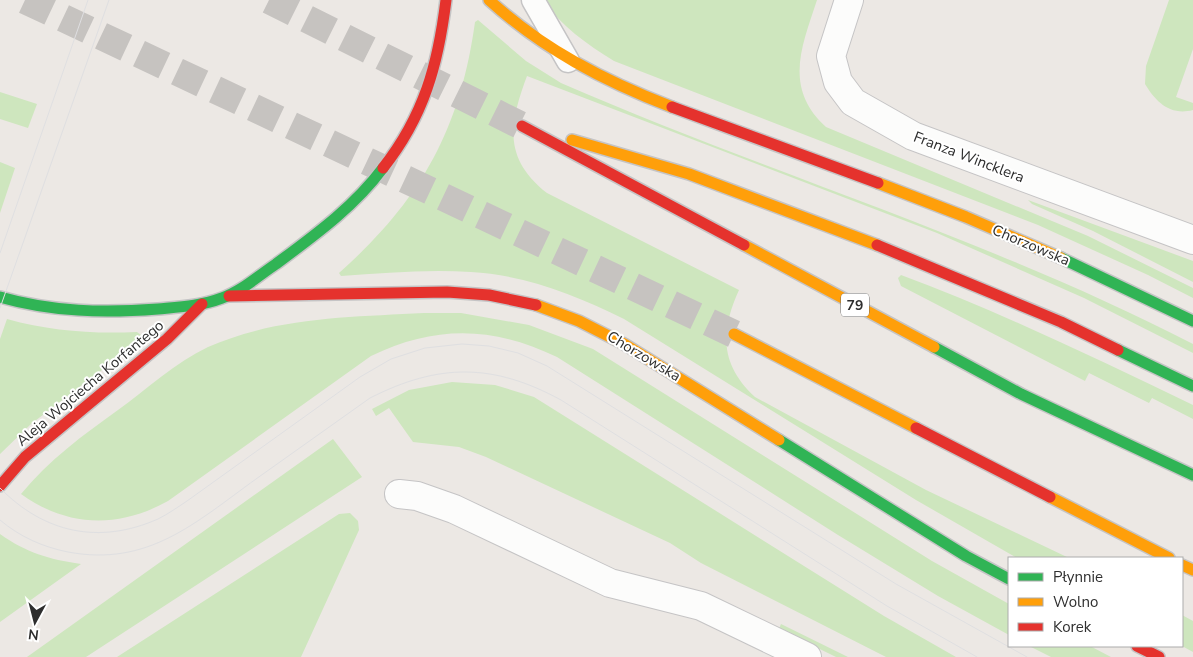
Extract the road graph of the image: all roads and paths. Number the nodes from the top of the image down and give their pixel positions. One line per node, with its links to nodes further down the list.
1 (446, 0): 7 (main road)
2 (488, 0): 5 (main road, Chorzowska)
3 (533, 0): 5 (lane)
4 (849, 0): 6 (street, Franza Wincklera)
5 (569, 62): 10 (main road, Chorzowska)
6 (1193, 240)
7 (229, 296): 9 (main road); 17 (main road, Chorzowska)
8 (0, 297): 9 (main road)
9 (202, 304): 14 (main road, Aleja Wojciecha Korfantego)
10 (1193, 321)
11 (734, 334): 16 (main road)
12 (1193, 386): 13 (main road, 79)
13 (1193, 475)
14 (0, 486)
15 (399, 494): 19 (street)
16 (1167, 557)
17 (1008, 578)
18 (1139, 647): 20 (main road)
19 (807, 657)
20 (1159, 657)

